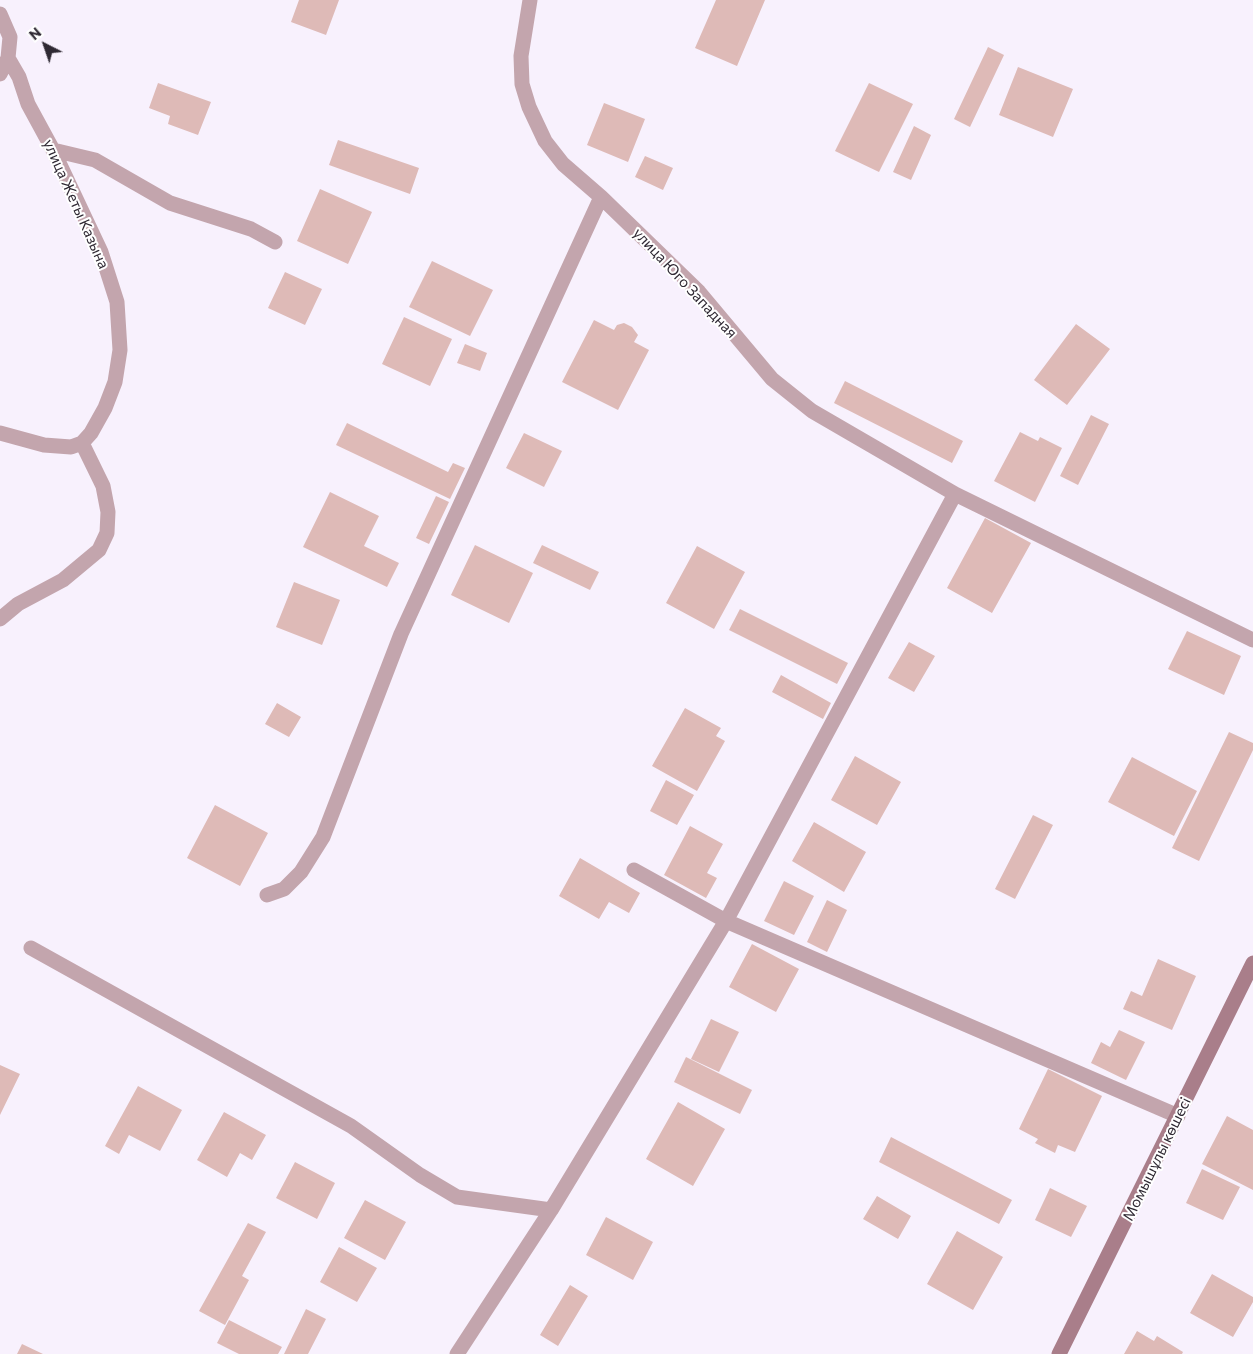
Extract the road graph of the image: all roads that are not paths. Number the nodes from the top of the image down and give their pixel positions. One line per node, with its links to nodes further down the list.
1 (530, 0): 6 (street, улица Юго Западная)
2 (0, 14): 3 (street)
3 (8, 58): 4 (street); 5 (street, улица Жеты Казына)
4 (0, 74)
5 (53, 150): 7 (street); 9 (street, улица Жеты Казына)
6 (601, 196): 10 (street, улица Юго Западная); 14 (street)
7 (274, 242)
8 (0, 433): 9 (street)
9 (82, 443): 11 (street)
10 (955, 494): 12 (street, улица Юго Западная); 15 (street)
11 (0, 619)
12 (1253, 640)
13 (634, 870): 15 (street)
14 (267, 895)
15 (726, 921): 18 (street); 19 (street)
16 (31, 948): 19 (street)
17 (1253, 963): 18 (main road, Момышұлы көшесі)
18 (1178, 1116): 21 (main road, Момышұлы көшесі)
19 (552, 1210): 20 (street)
20 (457, 1354)
21 (1059, 1354)

